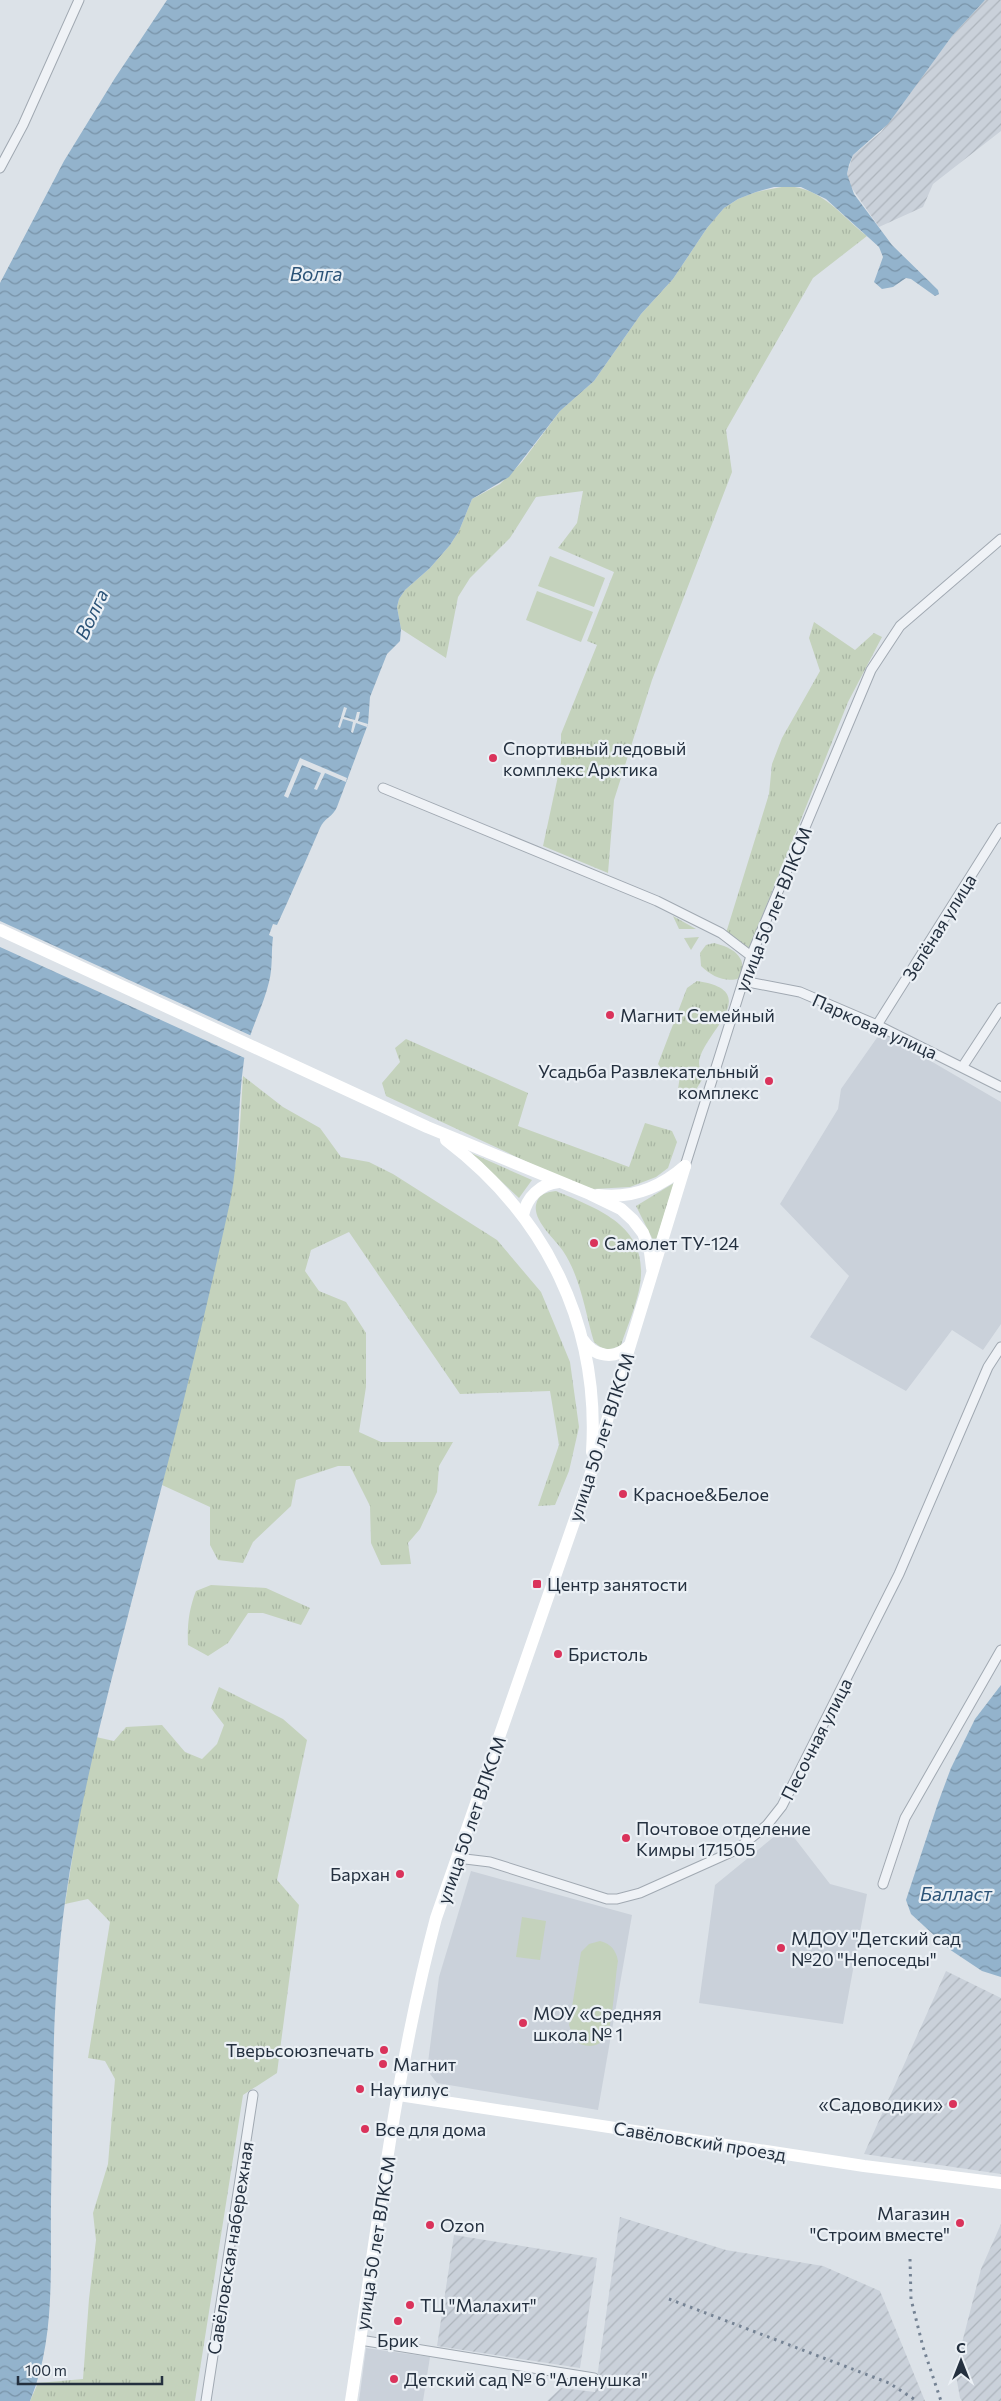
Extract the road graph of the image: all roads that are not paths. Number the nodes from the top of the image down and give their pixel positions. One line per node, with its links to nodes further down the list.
1 (79, 0): 2 (street)
2 (0, 168)
3 (1001, 539): 7 (street, улица 50 лет ВЛКСМ)
4 (383, 788): 7 (street)
5 (1001, 828): 10 (street, Зелёная улица)
6 (0, 930): 13 (main road)
7 (751, 956): 8 (street, улица 50 лет ВЛКСМ)
8 (743, 981): 10 (street, Парковая улица); 14 (street, улица 50 лет ВЛКСМ)
9 (1001, 1008): 11 (street)
10 (876, 1025): 11 (street, Парковая улица)
11 (963, 1066): 12 (street, Парковая улица)
12 (1001, 1087)
13 (427, 1127): 15 (main road); 17 (main road)
14 (685, 1166): 16 (main road); 18 (main road, улица 50 лет ВЛКСМ)
15 (559, 1182): 16 (main road); 17 (main road)
16 (590, 1194): 18 (main road)
17 (523, 1215): 19 (main road)
18 (651, 1276): 20 (main road, улица 50 лет ВЛКСМ)
19 (584, 1340): 20 (main road); 22 (main road)
20 (629, 1346): 22 (main road, улица 50 лет ВЛКСМ)
21 (1001, 1347): 24 (street, Песочная улица)
22 (589, 1479): 24 (main road, улица 50 лет ВЛКСМ)
23 (1001, 1650): 25 (street)
24 (457, 1858): 26 (main road, улица 50 лет ВЛКСМ)
25 (883, 1884)
26 (399, 2094): 28 (main road, Савёловский проезд); 29 (main road, улица 50 лет ВЛКСМ)
27 (253, 2095): 31 (street, Савёловская набережная)
28 (1001, 2183)
29 (360, 2340): 30 (street); 32 (main road, улица 50 лет ВЛКСМ)
30 (594, 2378)
31 (206, 2401)
32 (351, 2401)

